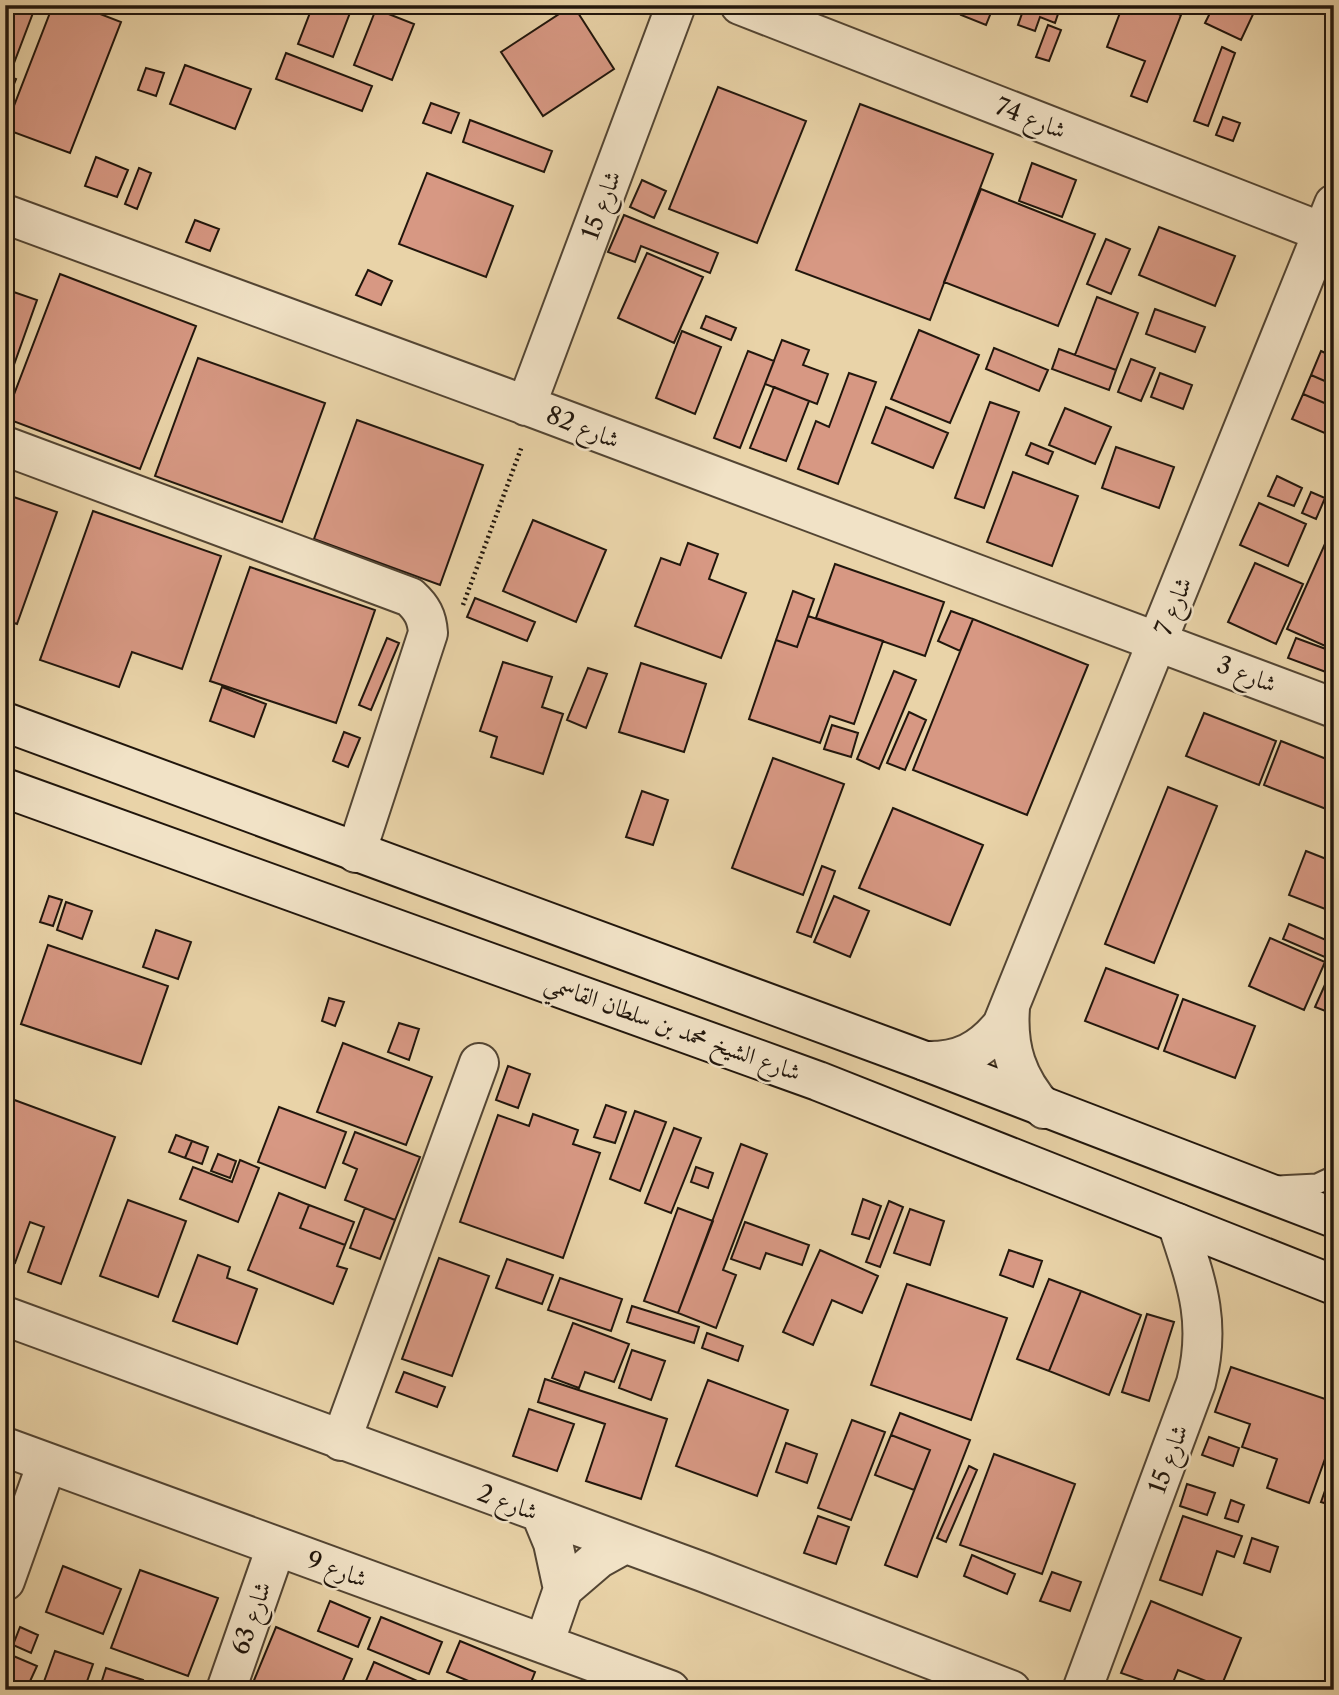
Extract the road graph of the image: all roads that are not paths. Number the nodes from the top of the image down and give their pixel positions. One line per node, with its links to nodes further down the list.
1 (676, 5): 5 (street, شارع 15)
2 (740, 5): 4 (street, شارع 74)
3 (5, 215): 5 (street, شارع 82)
4 (1328, 218): 7 (street, شارع 7)
5 (526, 405): 7 (street, شارع 82)
6 (5, 446): 12 (street)
7 (1160, 641): 8 (street, شارع 3); 13 (street, شارع 7)
8 (1334, 708)
9 (5, 722): 10 (street)
10 (111, 762): 11 (street); 12 (street)
11 (5, 786): 20 (street, شارع الشيخ محمد بن سلطان القاسمي)
12 (356, 853): 14 (street)
13 (1010, 1008): 14 (street, شارع 7); 16 (street, شارع 7)
14 (925, 1061): 16 (street)
15 (479, 1063): 23 (street)
16 (1044, 1109): 18 (street)
17 (1334, 1176): 18 (lane)
18 (1251, 1187): 19 (street)
19 (1334, 1219)
20 (1177, 1223): 21 (street, شارع الشيخ محمد بن سلطان القاسمي); 35 (street, شارع 15)
21 (1334, 1285)
22 (5, 1316): 23 (street, شارع 2)
23 (341, 1441): 26 (street, شارع 2)
24 (5, 1447): 25 (street, شارع 9)
25 (47, 1463): 28 (street, شارع 9); 29 (street)
26 (541, 1514): 27 (street, شارع 2); 30 (street)
27 (625, 1544): 30 (street); 34 (street, شارع 2)
28 (276, 1547): 31 (street, شارع 9); 32 (street, شارع 63)
29 (5, 1581)
30 (563, 1589): 31 (street)
31 (544, 1644): 33 (street, شارع 9)
32 (226, 1690)
33 (669, 1690)
34 (1011, 1690)
35 (1082, 1690)

